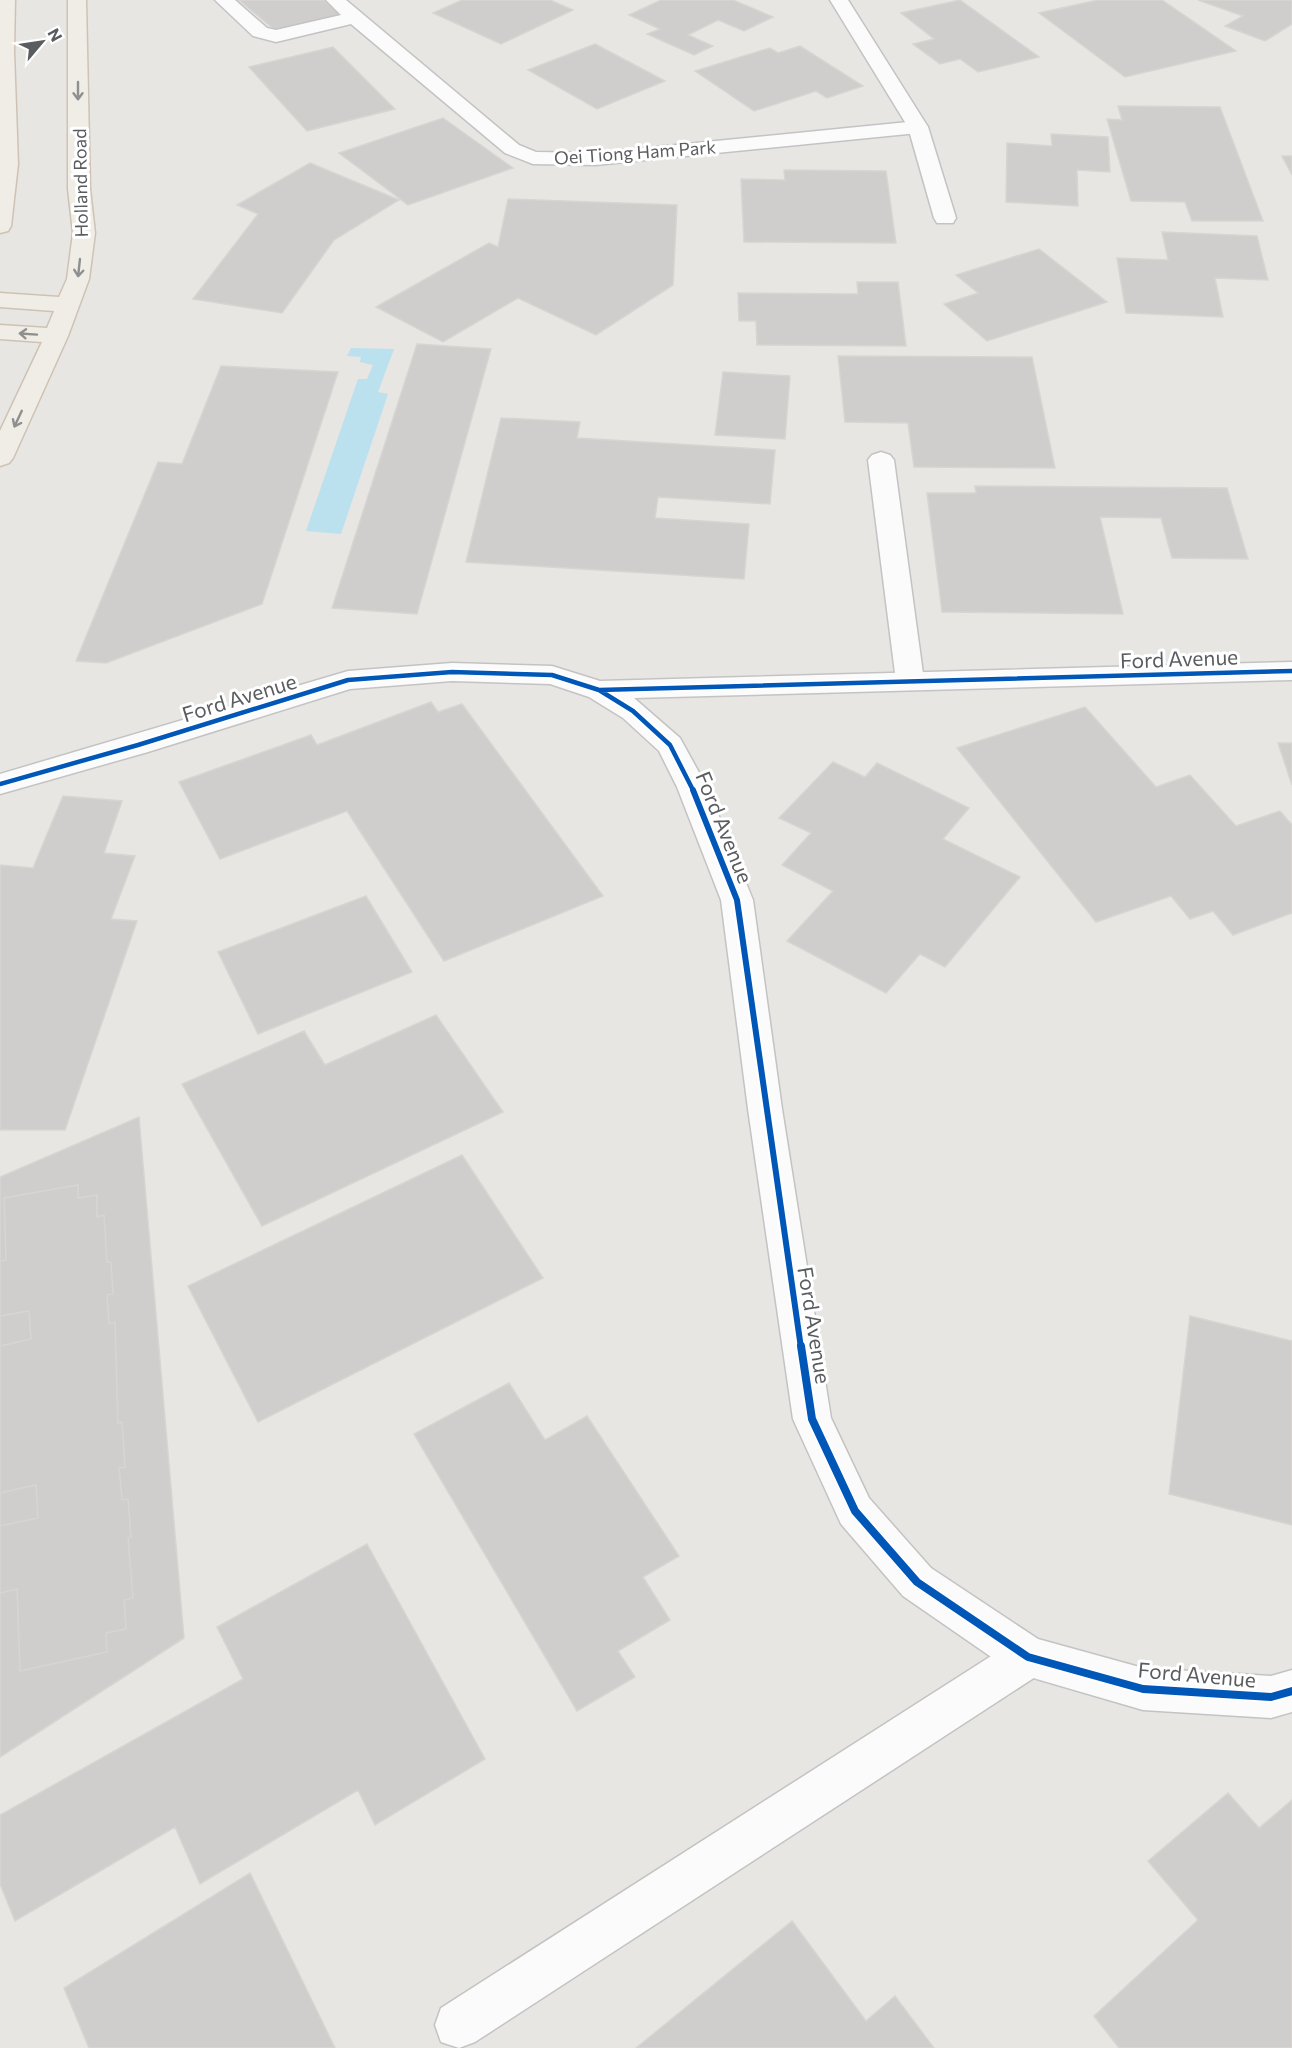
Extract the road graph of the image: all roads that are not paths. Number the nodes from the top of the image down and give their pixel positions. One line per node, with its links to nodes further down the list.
1 (6, 0): 7 (main road)
2 (77, 0): 12 (main road, Holland Road, one-way to 12)
3 (224, 0): 6 (street)
4 (335, 0): 6 (street, Oei Tiong Ham Park)
5 (839, 0): 8 (street)
6 (355, 17): 8 (street, Oei Tiong Ham Park)
7 (2, 51): 9 (main road)
8 (918, 127): 10 (street)
9 (1, 218)
10 (945, 218)
11 (0, 300): 12 (main road)
12 (69, 305): 14 (main road, Holland Road)
13 (0, 332): 14 (main road, one-way to 13)
14 (56, 336): 15 (main road, Holland Road, one-way to 15)
15 (0, 458)
16 (881, 460): 18 (street)
17 (1292, 671): 18 (street, Ford Avenue)
18 (910, 681): 19 (street, Ford Avenue)
19 (599, 690): 20 (street, Ford Avenue); 21 (street, Ford Avenue)
20 (0, 784)
21 (1028, 1657): 22 (street, Ford Avenue); 23 (street)
22 (1292, 1691)
23 (458, 2025)

